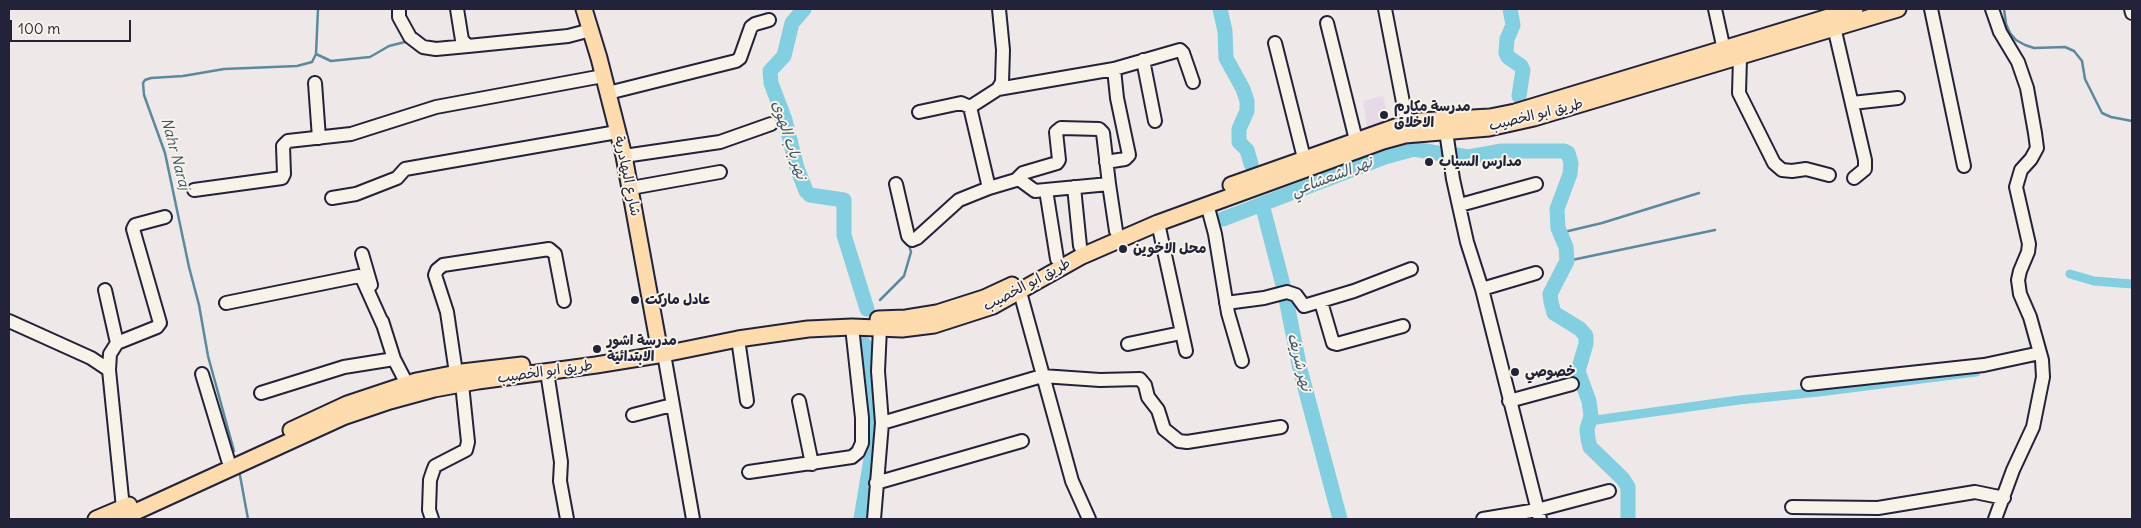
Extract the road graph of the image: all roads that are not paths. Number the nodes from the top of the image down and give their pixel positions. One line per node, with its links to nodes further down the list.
1 (399, 9): 18 (street)
2 (457, 9): 18 (street)
3 (584, 9): 16 (main road, شارع البهادرية)
4 (999, 9): 26 (street)
5 (1385, 9): 34 (street)
6 (1715, 9): 19 (street)
7 (1855, 9): 19 (main road, طريق ابو الخصيب)
8 (1898, 9): 15 (main road, طريق ابو الخصيب)
9 (1931, 9): 43 (street)
10 (1992, 9): 86 (street)
11 (2131, 9): 12 (street)
12 (2132, 13)
13 (769, 20): 27 (street)
14 (1327, 23): 39 (street)
15 (1834, 27): 20 (main road, طريق ابو الخصيب); 30 (street)
16 (591, 30): 18 (street); 23 (main road, شارع البهادرية)
17 (1275, 44): 41 (street)
18 (468, 46)
19 (1724, 50): 28 (main road, طريق ابو الخصيب)
20 (1740, 58): 28 (main road, طريق ابو الخصيب); 45 (street)
21 (1143, 60): 22 (street); 25 (street); 33 (street)
22 (1114, 69): 26 (street); 42 (street)
23 (604, 76): 27 (main road, شارع البهادرية); 38 (street)
24 (315, 82): 38 (street)
25 (1193, 82)
26 (998, 89): 31 (street)
27 (608, 93): 37 (main road, شارع البهادرية)
28 (1584, 97): 34 (main road, طريق ابو الخصيب); 36 (main road, طريق ابو الخصيب)
29 (1898, 98): 30 (street)
30 (1852, 103): 46 (street)
31 (970, 107): 32 (street); 53 (street)
32 (919, 112)
33 (1155, 121)
34 (1407, 123): 39 (main road, طريق ابو الخصيب)
35 (771, 124): 40 (street)
36 (1446, 131): 57 (main road, طريق ابو الخصيب); 58 (street)
37 (617, 132): 40 (main road, شارع البهادرية); 56 (street)
38 (319, 138): 54 (street)
39 (1356, 140): 41 (main road, طريق ابو الخصيب)
40 (624, 156): 52 (main road, شارع البهادرية)
41 (1304, 158): 61 (main road, طريق ابو الخصيب)
42 (1106, 162): 47 (street); 49 (street)
43 (1964, 166)
44 (720, 172): 52 (street)
45 (1829, 175)
46 (1854, 178)
47 (1016, 180): 53 (street); 55 (street)
48 (896, 184): 53 (street)
49 (1109, 184): 51 (street); 61 (street)
50 (1536, 184): 58 (street)
51 (1074, 187): 55 (street); 62 (street)
52 (630, 188): 84 (main road, شارع البهادرية)
53 (989, 188)
54 (194, 190)
55 (1046, 190): 64 (street)
56 (332, 198)
57 (1208, 204): 60 (main road, طريق ابو الخصيب); 73 (street)
58 (1460, 205): 67 (street)
59 (165, 217): 82 (street)
60 (1158, 224): 69 (main road, طريق ابو الخصيب); 80 (street)
61 (1116, 231): 62 (main road, طريق ابو الخصيب)
62 (1080, 246): 64 (main road, طريق ابو الخصيب)
63 (362, 254): 77 (street)
64 (1057, 259): 74 (main road, طريق ابو الخصيب)
65 (1411, 269): 71 (street)
66 (1536, 273): 67 (street)
67 (1482, 289): 101 (street)
68 (105, 290): 82 (street)
69 (1020, 292): 74 (main road, طريق ابو الخصيب); 93 (street)
70 (564, 301): 94 (street)
71 (1321, 302): 73 (street); 76 (street)
72 (226, 303): 77 (street)
73 (1226, 303): 88 (street)
74 (975, 306): 79 (main road, طريق ابو الخصيب); 84 (main road, طريق ابو الخصيب)
75 (9, 321): 89 (street)
76 (1403, 326)
77 (384, 327): 87 (street)
78 (852, 327): 79 (main road, طريق ابو الخصيب); 81 (main road, طريق ابو الخصيب); 108 (street)
79 (880, 328): 104 (street)
80 (1181, 333): 83 (street); 85 (street)
81 (738, 339): 84 (main road, طريق ابو الخصيب); 100 (street)
82 (117, 343): 89 (street)
83 (1128, 344)
84 (661, 350): 90 (main road, طريق ابو الخصيب); 92 (main road, طريق ابو الخصيب); 102 (street)
85 (1186, 351)
86 (2040, 353): 97 (street); 112 (street)
87 (394, 359): 95 (street); 98 (street)
88 (1242, 361)
89 (108, 370): 115 (street)
90 (547, 372): 92 (main road, طريق ابو الخصيب); 118 (street)
91 (202, 374): 107 (street)
92 (478, 375): 94 (main road, طريق ابو الخصيب)
93 (1042, 376): 104 (street); 105 (street); 121 (street)
94 (459, 378): 95 (main road, طريق ابو الخصيب); 115 (main road, طريق ابو الخصيب); 117 (street)
95 (407, 384): 107 (main road, طريق ابو الخصيب)
96 (1572, 384): 101 (street)
97 (1808, 384)
98 (261, 393)
99 (800, 400): 108 (street)
100 (747, 401)
101 (1509, 401): 114 (street)
102 (672, 405): 103 (street); 119 (street)
103 (633, 415)
104 (882, 423): 110 (street)
105 (1281, 427)
106 (1022, 441): 110 (street)
107 (228, 460): 115 (main road, طريق ابو الخصيب)
108 (812, 464): 109 (street)
109 (750, 472)
110 (876, 483): 120 (street)
111 (1609, 491): 114 (street)
112 (2004, 498): 113 (street); 123 (street)
113 (1792, 507)
114 (1539, 514): 122 (street)
115 (122, 516): 116 (main road, طريق ابو الخصيب)
116 (96, 519)
117 (432, 519)
118 (567, 519)
119 (693, 519)
120 (874, 519)
121 (1089, 519)
122 (1484, 519)
123 (1995, 519)

